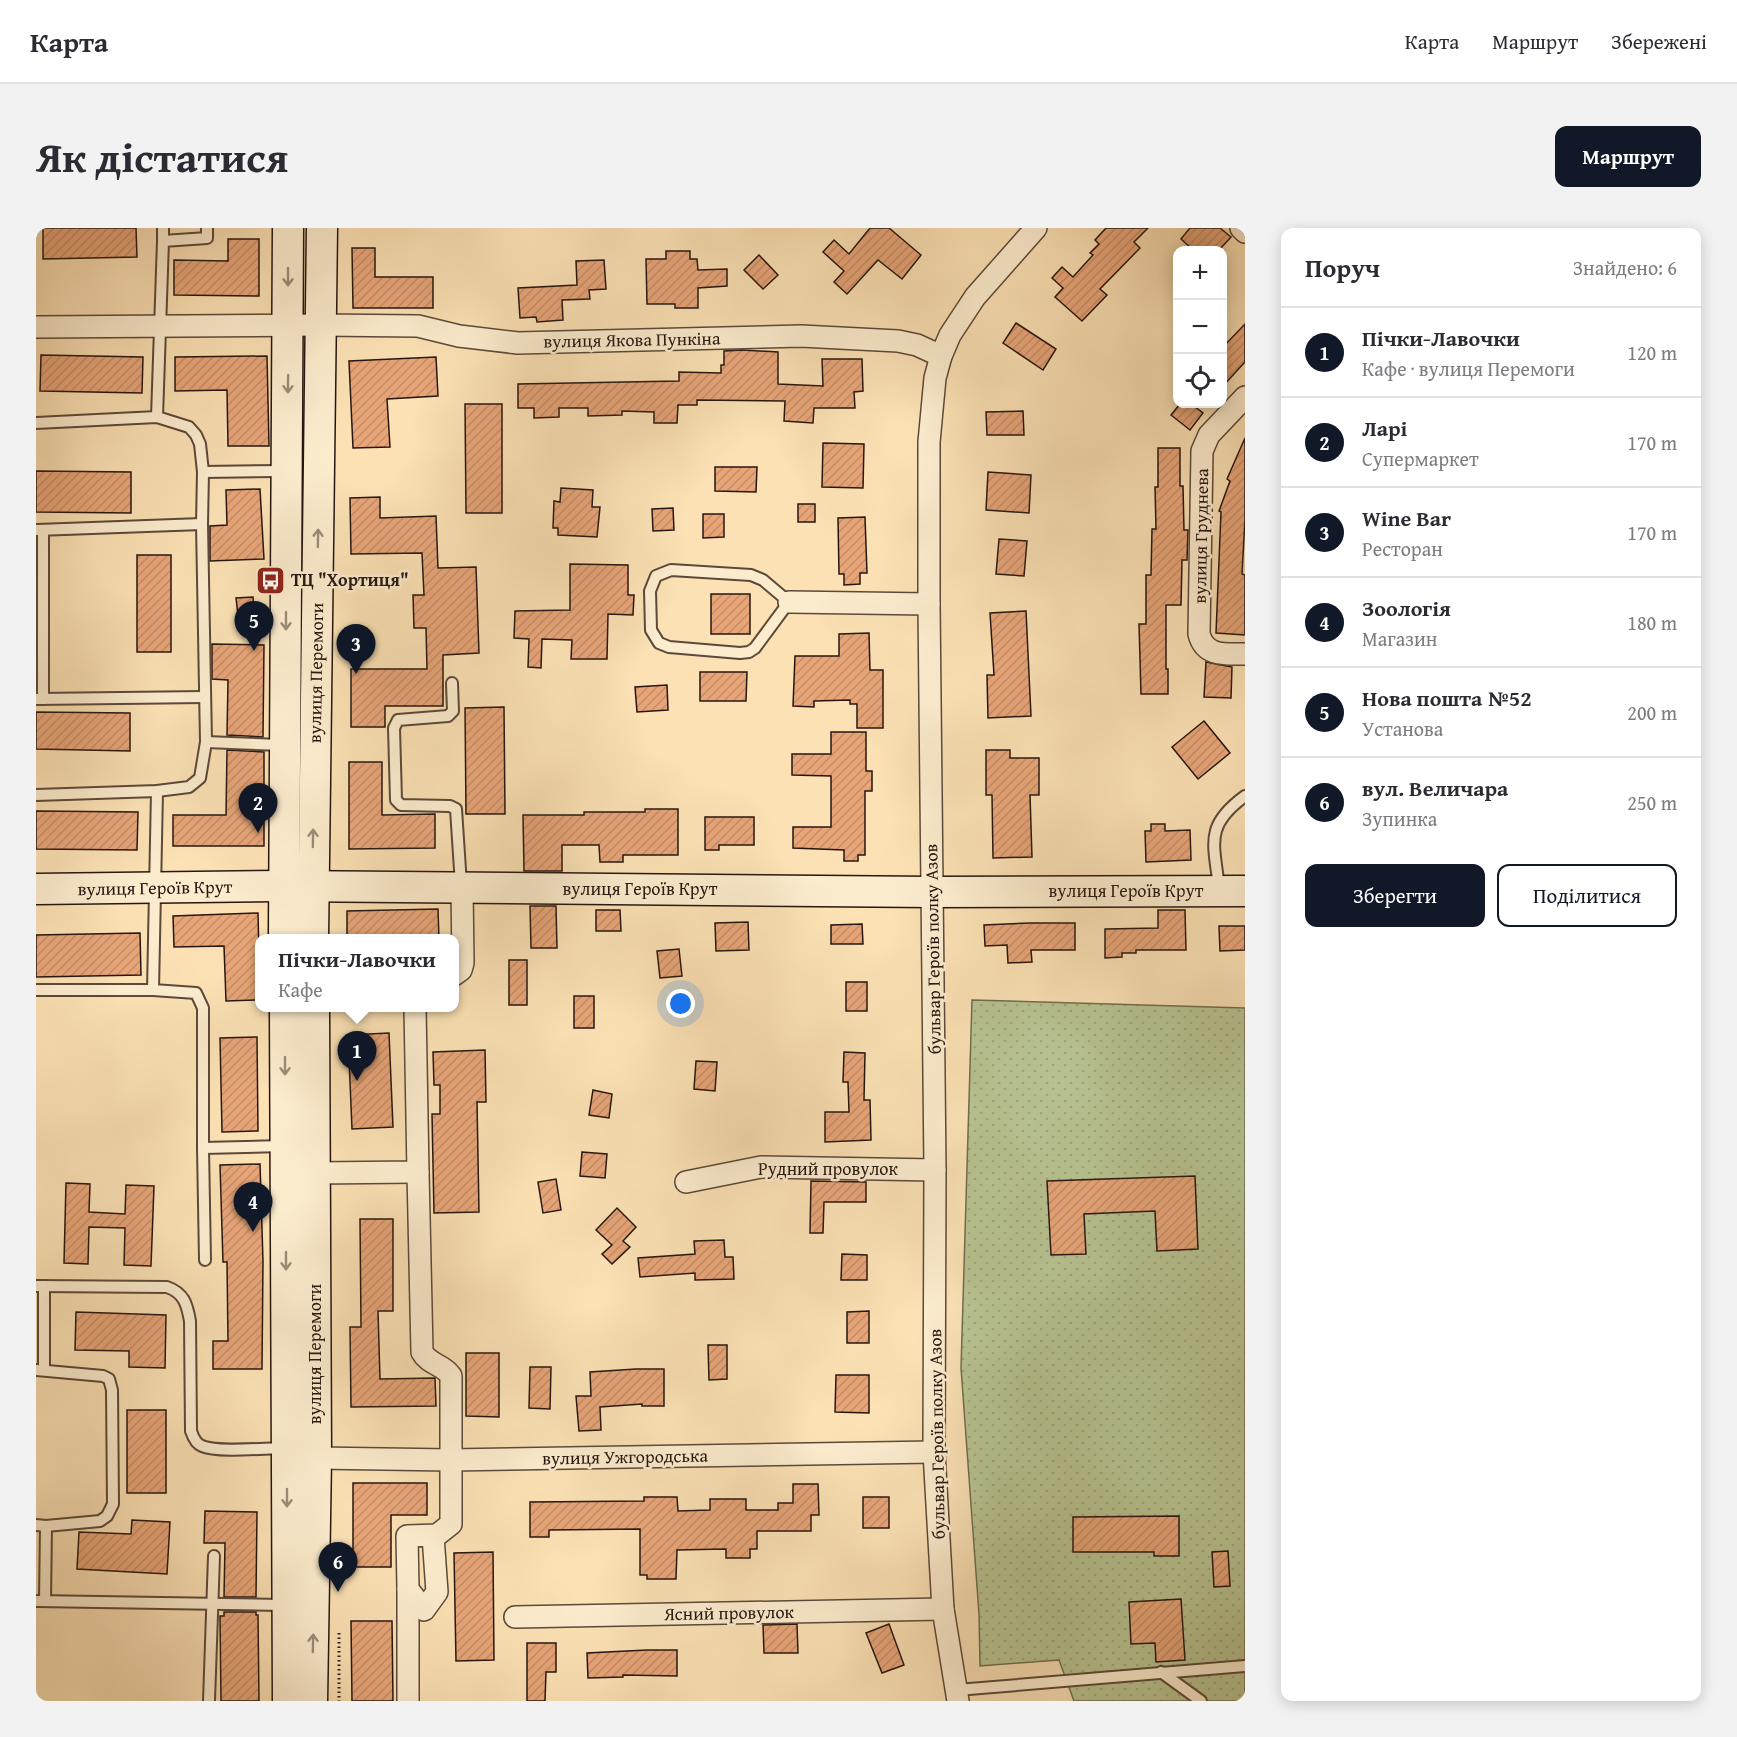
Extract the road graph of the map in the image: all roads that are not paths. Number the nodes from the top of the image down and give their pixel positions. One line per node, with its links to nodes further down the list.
1 (163, 228): 8 (lane)
2 (207, 228): 8 (lane)
3 (288, 228): 9 (main road, вулиця Перемоги, one-way to 9)
4 (321, 228): 10 (main road, вулиця Перемоги)
5 (1036, 228): 13 (street, бульвар Героїв полку Азов)
6 (1241, 228): 7 (street)
7 (1245, 232)
8 (163, 241): 11 (lane)
9 (288, 325): 10 (street, вулиця Якова Пункіна); 11 (street); 17 (main road, вулиця Перемоги, one-way to 17)
10 (321, 325): 13 (street, вулиця Якова Пункіна); 32 (main road, вулиця Перемоги, one-way to 10)
11 (162, 326): 12 (street); 15 (lane)
12 (36, 327)
13 (941, 356): 22 (street, бульвар Героїв полку Азов)
14 (1245, 397): 23 (street, вулиця Груднева)
15 (158, 417): 16 (lane); 18 (lane)
16 (36, 423)
17 (287, 471): 18 (lane); 28 (main road, вулиця Перемоги, one-way to 28)
18 (203, 472): 19 (lane)
19 (202, 524): 20 (lane); 25 (lane)
20 (39, 530): 26 (lane)
21 (789, 602): 21 (lane); 22 (street)
22 (929, 604): 37 (street, бульвар Героїв полку Азов)
23 (1245, 654)
24 (452, 683): 34 (lane)
25 (205, 697): 26 (lane); 27 (lane)
26 (39, 699)
27 (206, 742): 28 (lane); 29 (lane)
28 (285, 745): 32 (main road, вулиця Перемоги)
29 (157, 791): 30 (lane); 33 (lane)
30 (36, 795)
31 (1245, 796): 36 (lane)
32 (298, 886): 33 (main road, вулиця Героїв Крут); 34 (main road, вулиця Героїв Крут); 38 (main road, вулиця Перемоги); 39 (main road, вулиця Перемоги)
33 (155, 888): 35 (main road, вулиця Героїв Крут); 42 (lane)
34 (462, 888): 37 (main road, вулиця Героїв Крут); 40 (street)
35 (36, 889)
36 (1232, 891): 37 (main road, вулиця Героїв Крут)
37 (932, 892): 48 (street, бульвар Героїв полку Азов)
38 (285, 934)
39 (312, 934)
40 (459, 971)
41 (36, 990): 42 (lane)
42 (153, 990): 47 (lane)
43 (285, 1012): 46 (main road, вулиця Перемоги, one-way to 46)
44 (314, 1012): 50 (main road, вулиця Перемоги)
45 (414, 1012): 49 (street)
46 (286, 1146): 47 (lane); 55 (main road, вулиця Перемоги, one-way to 55)
47 (202, 1148): 52 (lane)
48 (936, 1170): 51 (street, Рудний провулок); 56 (street, бульвар Героїв полку Азов)
49 (417, 1172): 50 (street); 58 (street)
50 (314, 1173): 57 (main road, вулиця Перемоги)
51 (686, 1182)
52 (205, 1260)
53 (40, 1286): 54 (lane); 55 (lane)
54 (40, 1370): 59 (lane)
55 (287, 1448): 65 (main road, вулиця Перемоги, one-way to 65)
56 (934, 1452): 58 (street, вулиця Ужгородська); 66 (street, бульвар Героїв полку Азов)
57 (316, 1458): 58 (street, вулиця Ужгородська); 73 (main road, вулиця Перемоги, one-way to 57)
58 (451, 1460): 60 (street)
59 (41, 1526): 63 (lane)
60 (433, 1536): 62 (street); 62 (street)
61 (213, 1556): 64 (lane)
62 (408, 1589): 74 (street)
63 (40, 1601): 64 (lane)
64 (211, 1604): 65 (lane); 71 (lane)
65 (288, 1605): 72 (main road, вулиця Перемоги)
66 (943, 1609): 67 (street, Ясний провулок); 70 (street, бульвар Героїв полку Азов)
67 (515, 1617)
68 (1245, 1666): 69 (lane)
69 (1161, 1672): 70 (lane); 75 (lane)
70 (958, 1696)
71 (209, 1701)
72 (288, 1701)
73 (312, 1701)
74 (408, 1701)
75 (1201, 1701)

